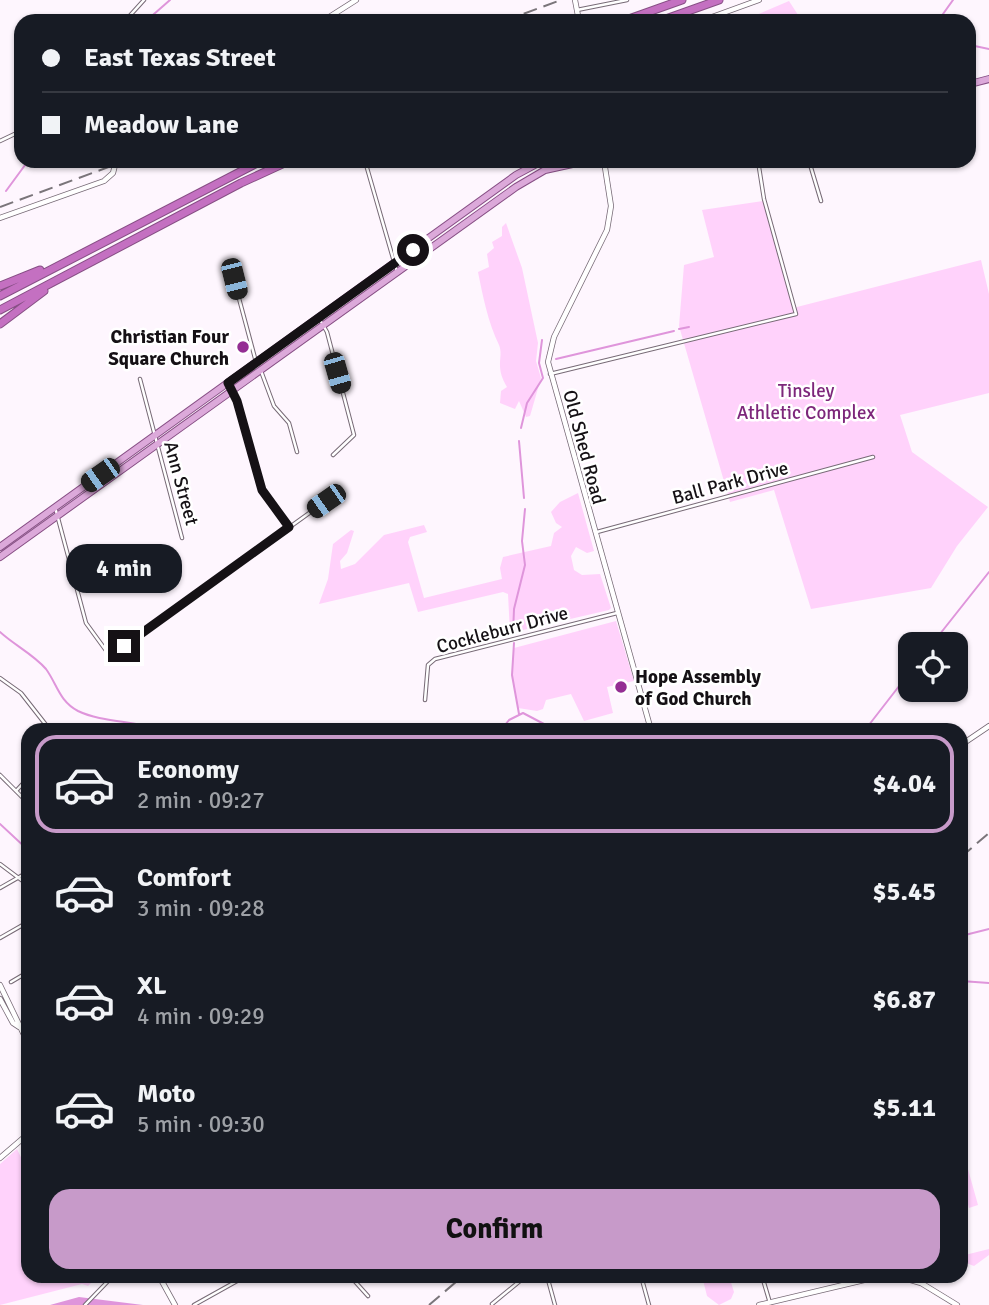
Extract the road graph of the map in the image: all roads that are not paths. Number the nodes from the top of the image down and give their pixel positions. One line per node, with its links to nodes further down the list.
1 (144, 0): 9 (street)
2 (356, 0): 10 (street)
3 (575, 0): 8 (street)
4 (627, 0): 8 (street)
5 (682, 0): 12 (highway)
6 (719, 0): 13 (highway)
7 (759, 0): 14 (street)
8 (577, 10): 11 (street)
9 (131, 14)
10 (334, 14)
11 (578, 14)
12 (642, 14)
13 (680, 14)
14 (720, 14)
15 (114, 168): 29 (street)
16 (247, 168): 32 (highway)
17 (275, 168): 36 (highway)
18 (367, 168): 33 (street)
19 (526, 168): 25 (street)
20 (529, 168): 25 (main road)
21 (558, 168): 27 (main road)
22 (605, 168): 47 (street)
23 (759, 168): 47 (street, Old Shed Road)
24 (811, 168): 28 (street)
25 (516, 175): 26 (main road)
26 (499, 188): 27 (street); 30 (main road)
27 (504, 195): 31 (main road)
28 (821, 201)
29 (0, 218)
30 (433, 235): 31 (street); 33 (main road)
31 (439, 243): 35 (main road)
32 (70, 259): 38 (highway); 40 (highway)
33 (393, 264): 35 (street); 37 (main road)
34 (223, 269): 45 (street)
35 (398, 272): 39 (main road)
36 (68, 274): 41 (highway); 43 (highway)
37 (365, 284): 39 (street); 42 (main road)
38 (0, 286)
39 (371, 292): 44 (main road)
40 (0, 296)
41 (0, 310)
42 (319, 318): 44 (street); 45 (main road)
43 (0, 324)
44 (324, 325): 46 (main road); 56 (street)
45 (256, 363): 46 (street); 49 (main road)
46 (261, 371): 50 (main road); 55 (street)
47 (550, 374): 66 (street, Old Shed Road)
48 (140, 379): 53 (street, Ann Street)
49 (228, 383): 50 (street); 51 (main road)
50 (233, 390): 52 (main road); 64 (street)
51 (199, 404): 52 (street); 53 (main road)
52 (205, 411): 54 (main road)
53 (155, 436): 54 (street, Ann Street); 58 (main road)
54 (157, 444): 59 (main road); 67 (street, Ann Street)
55 (297, 452)
56 (333, 455)
57 (873, 457): 66 (street, Ball Park Drive)
58 (100, 475): 59 (street); 61 (main road)
59 (105, 482): 62 (main road)
60 (326, 501): 64 (street)
61 (55, 507): 62 (street); 63 (main road)
62 (58, 516): 64 (street); 65 (main road)
63 (31, 524): 65 (street); 68 (main road)
64 (289, 527)
65 (36, 531): 69 (main road)
66 (594, 533): 70 (street, Old Shed Road)
67 (182, 538)
68 (0, 547)
69 (0, 557)
70 (617, 613): 72 (street, Cockleburr Drive); 74 (street, Old Shed Road)
71 (0, 678): 73 (street)
72 (425, 700)
73 (45, 723)
74 (649, 723)
75 (989, 726): 76 (street)
76 (968, 740)
77 (0, 775): 79 (street)
78 (21, 786): 79 (street)
79 (16, 791): 80 (street)
80 (21, 796)
81 (0, 864): 83 (street)
82 (21, 876): 83 (street)
83 (18, 877): 84 (street); 85 (street)
84 (21, 879)
85 (0, 888)
86 (21, 926): 87 (street)
87 (0, 938)
88 (21, 976): 89 (street)
89 (11, 982)
90 (0, 985): 92 (street)
91 (0, 999): 92 (street)
92 (19, 1027): 93 (street)
93 (21, 1031)
94 (21, 1140): 95 (street)
95 (0, 1158)
96 (106, 1283): 109 (street)
97 (163, 1283): 110 (street)
98 (233, 1283): 111 (street)
99 (357, 1283): 106 (street)
100 (518, 1283): 108 (street)
101 (549, 1283): 112 (street)
102 (643, 1283): 113 (street)
103 (764, 1283): 107 (street)
104 (852, 1283): 107 (street)
105 (921, 1283): 115 (street)
106 (368, 1296)
107 (770, 1303): 114 (street)
108 (492, 1304)
109 (85, 1305)
110 (175, 1305)
111 (194, 1305)
112 (555, 1305)
113 (649, 1305)
114 (759, 1305)
115 (957, 1305)

